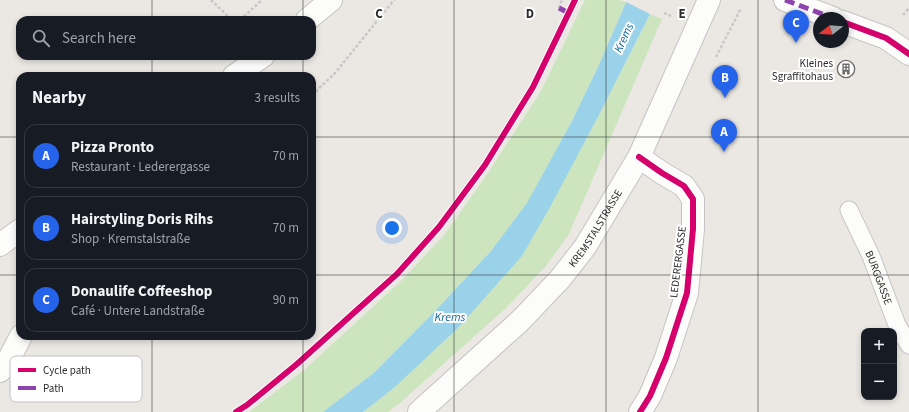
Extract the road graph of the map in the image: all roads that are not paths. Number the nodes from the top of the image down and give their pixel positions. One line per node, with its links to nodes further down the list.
1 (330, 0): 5 (street)
2 (710, 0): 10 (street, KREMSTALSTRASSE)
3 (785, 0): 4 (street)
4 (817, 12)
5 (312, 16)
6 (849, 24): 7 (street)
7 (909, 54)
8 (257, 60): 9 (street)
9 (240, 72)
10 (639, 156): 19 (street, KREMSTALSTRASSE); 20 (street, LEDERERGASSE)
11 (849, 210): 15 (lane, BURGGASSE)
12 (16, 233): 13 (street)
13 (0, 245)
14 (19, 340): 16 (street)
15 (909, 345)
16 (11, 356)
17 (10, 357): 18 (street)
18 (0, 371)
19 (419, 412)
20 (640, 412)

